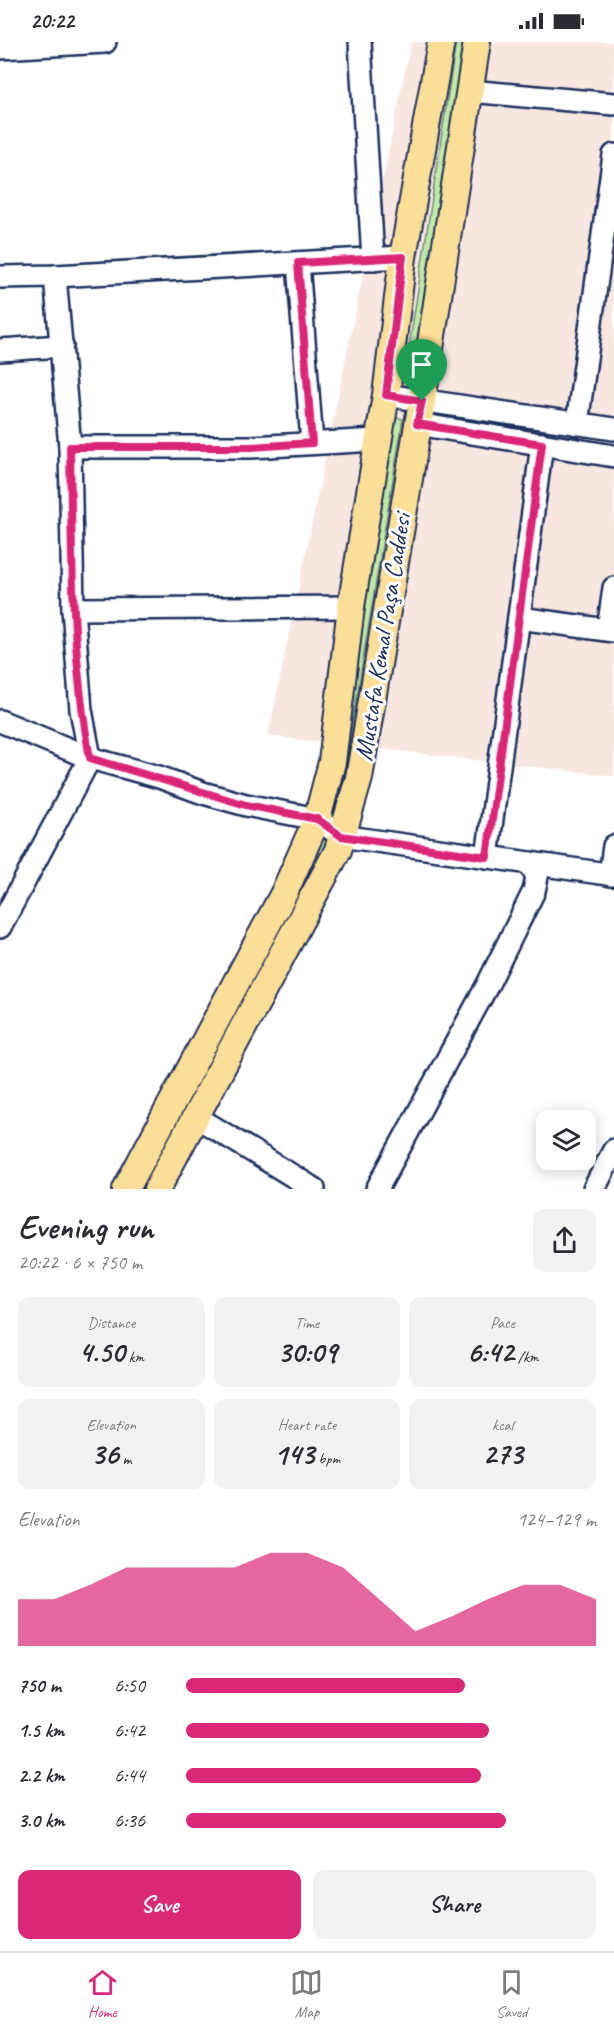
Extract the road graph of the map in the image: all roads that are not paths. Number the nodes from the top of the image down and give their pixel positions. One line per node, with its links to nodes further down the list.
1 (105, 42): 5 (street)
2 (360, 42): 10 (street)
3 (441, 42): 9 (main road, Mustafa Kemal Paşa Caddesi)
4 (477, 42): 6 (main road, Mustafa Kemal Paşa Caddesi)
5 (0, 48)
6 (469, 91): 7 (street); 17 (main road, Mustafa Kemal Paşa Caddesi)
7 (614, 104)
8 (614, 155): 18 (street)
9 (403, 257): 10 (street); 16 (main road, Mustafa Kemal Paşa Caddesi)
10 (373, 259): 11 (street)
11 (298, 263): 12 (street); 21 (street)
12 (55, 276): 13 (street); 14 (street)
13 (0, 277)
14 (62, 346): 15 (street); 23 (street)
15 (0, 350)
16 (386, 395): 17 (street); 20 (main road, Mustafa Kemal Paşa Caddesi)
17 (420, 413): 18 (street); 22 (street); 33 (main road, Mustafa Kemal Paşa Caddesi)
18 (577, 424): 19 (street)
19 (614, 429)
20 (377, 440): 21 (street); 26 (main road, Mustafa Kemal Paşa Caddesi)
21 (312, 443): 23 (street)
22 (542, 444): 24 (street); 28 (street)
23 (70, 447): 27 (street)
24 (614, 456)
25 (614, 588): 29 (street)
26 (351, 607): 27 (street); 32 (main road, Mustafa Kemal Paşa Caddesi)
27 (73, 609): 31 (street)
28 (519, 618): 29 (street); 35 (street)
29 (611, 631)
30 (0, 721): 31 (street)
31 (90, 758): 32 (street); 38 (street)
32 (317, 819): 33 (street); 41 (main road, Mustafa Kemal Paşa Caddesi)
33 (341, 836): 35 (street); 39 (main road, Mustafa Kemal Paşa Caddesi)
34 (614, 846): 37 (street)
35 (487, 857): 36 (street)
36 (530, 863): 37 (street); 44 (street)
37 (612, 875)
38 (0, 927)
39 (195, 1116): 42 (main road, Mustafa Kemal Paşa Caddesi); 43 (street)
40 (614, 1150): 45 (street)
41 (126, 1189)
42 (157, 1189)
43 (314, 1189)
44 (377, 1189)
45 (594, 1189)

